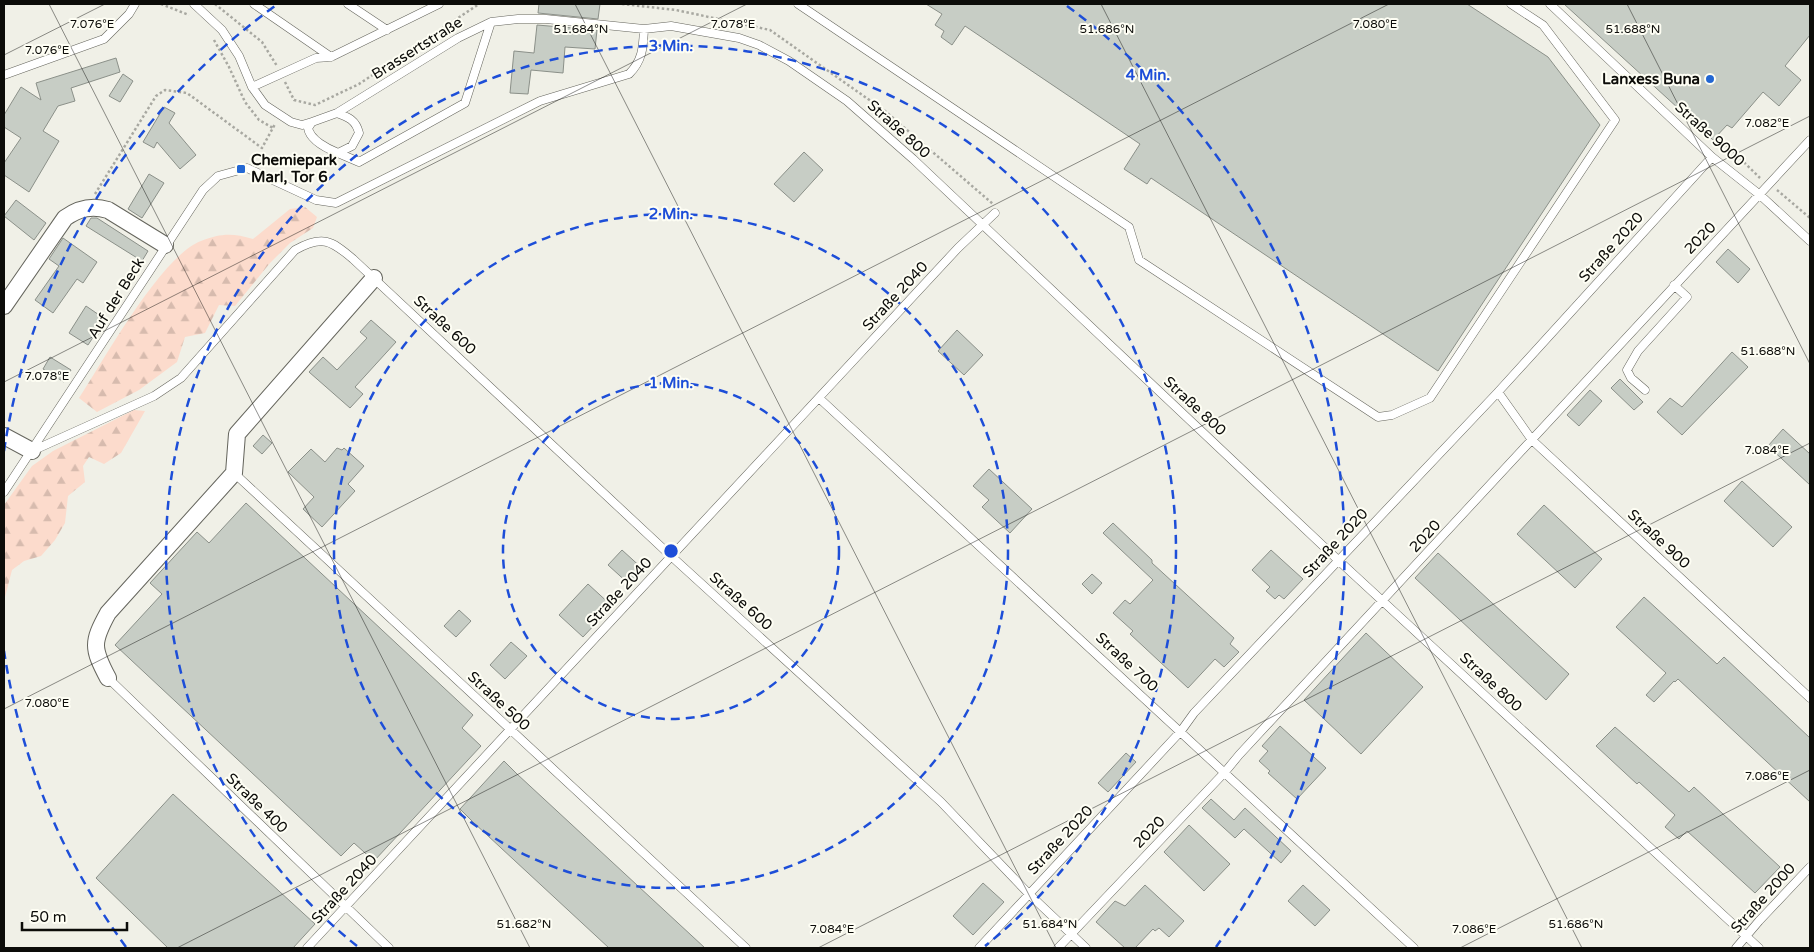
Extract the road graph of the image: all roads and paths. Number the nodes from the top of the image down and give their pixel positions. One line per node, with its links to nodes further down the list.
1 (136, 4): 17 (lane)
2 (161, 4): 10 (path)
3 (194, 4): 18 (lane)
4 (254, 4): 16 (lane)
5 (348, 4): 14 (lane)
6 (439, 4): 14 (lane)
7 (798, 4): 8 (lane)
8 (1511, 4)
9 (1550, 4): 25 (lane, Straße 9000)
10 (192, 16)
11 (546, 19): 12 (lane, Brassertstraße); 13 (lane, Straße 800)
12 (491, 22): 19 (lane, Brassertstraße); 24 (lane)
13 (644, 29): 29 (lane, Straße 800); 31 (lane, Auf der Beck)
14 (387, 30): 16 (lane)
15 (211, 34): 27 (path)
16 (331, 57): 18 (lane)
17 (4, 75)
18 (252, 88): 20 (lane)
19 (336, 112): 21 (lane); 24 (lane)
20 (291, 122): 21 (lane); 22 (lane)
21 (312, 122): 22 (lane)
22 (315, 139): 24 (lane)
23 (1810, 140): 26 (lane, 2020)
24 (338, 152)
25 (1712, 157): 26 (lane, Straße 9000); 36 (lane, Straße 2020)
26 (1760, 194): 30 (lane, Straße 9000); 33 (lane, 2020)
27 (86, 208): 31 (street); 34 (street)
28 (996, 213): 29 (lane, Straße 2040)
29 (984, 225): 37 (lane, Straße 2040); 44 (lane, Straße 800)
30 (1810, 242)
31 (165, 245): 40 (lane, Auf der Beck)
32 (374, 278): 40 (lane, Straße 600); 41 (street); 43 (lane, Straße 600)
33 (1674, 285): 35 (lane); 39 (lane, 2020)
34 (4, 306)
35 (1645, 390)
36 (1498, 392): 39 (lane, Straße 900); 44 (lane, Straße 2020)
37 (820, 398): 43 (lane, Straße 2040); 49 (lane, Straße 700)
38 (4, 436): 40 (street)
39 (1532, 440): 45 (lane, 2020); 47 (lane, Straße 900)
40 (32, 451): 42 (lane, Auf der Beck)
41 (234, 473): 46 (street); 48 (lane, Straße 500)
42 (4, 492)
43 (671, 556): 48 (lane, Straße 2040); 52 (lane, Straße 600)
44 (1338, 560): 45 (lane, Straße 800); 49 (lane, Straße 2020)
45 (1382, 601): 50 (lane, 2020); 55 (lane, Straße 800)
46 (108, 678): 53 (lane, Straße 400)
47 (1810, 698)
48 (510, 730): 53 (lane, Straße 2040); 58 (lane, Straße 500)
49 (1180, 730): 50 (lane, Straße 700); 52 (lane, Straße 2020)
50 (1226, 772): 54 (lane, 2020); 62 (lane, Straße 700)
51 (1810, 867): 55 (lane, Straße 2000)
52 (1029, 894): 54 (lane, Straße 600); 59 (lane, Straße 2020)
53 (345, 908): 56 (lane, Straße 2040); 57 (lane, Straße 400)
54 (1071, 934): 60 (lane, 2020); 61 (lane, Straße 600)
55 (1747, 937): 63 (lane, Straße 2000); 64 (lane, Straße 800)
56 (307, 948)
57 (389, 948)
58 (746, 948)
59 (979, 948)
60 (1058, 948)
61 (1086, 948)
62 (1414, 948)
63 (1736, 948)
64 (1759, 948)

